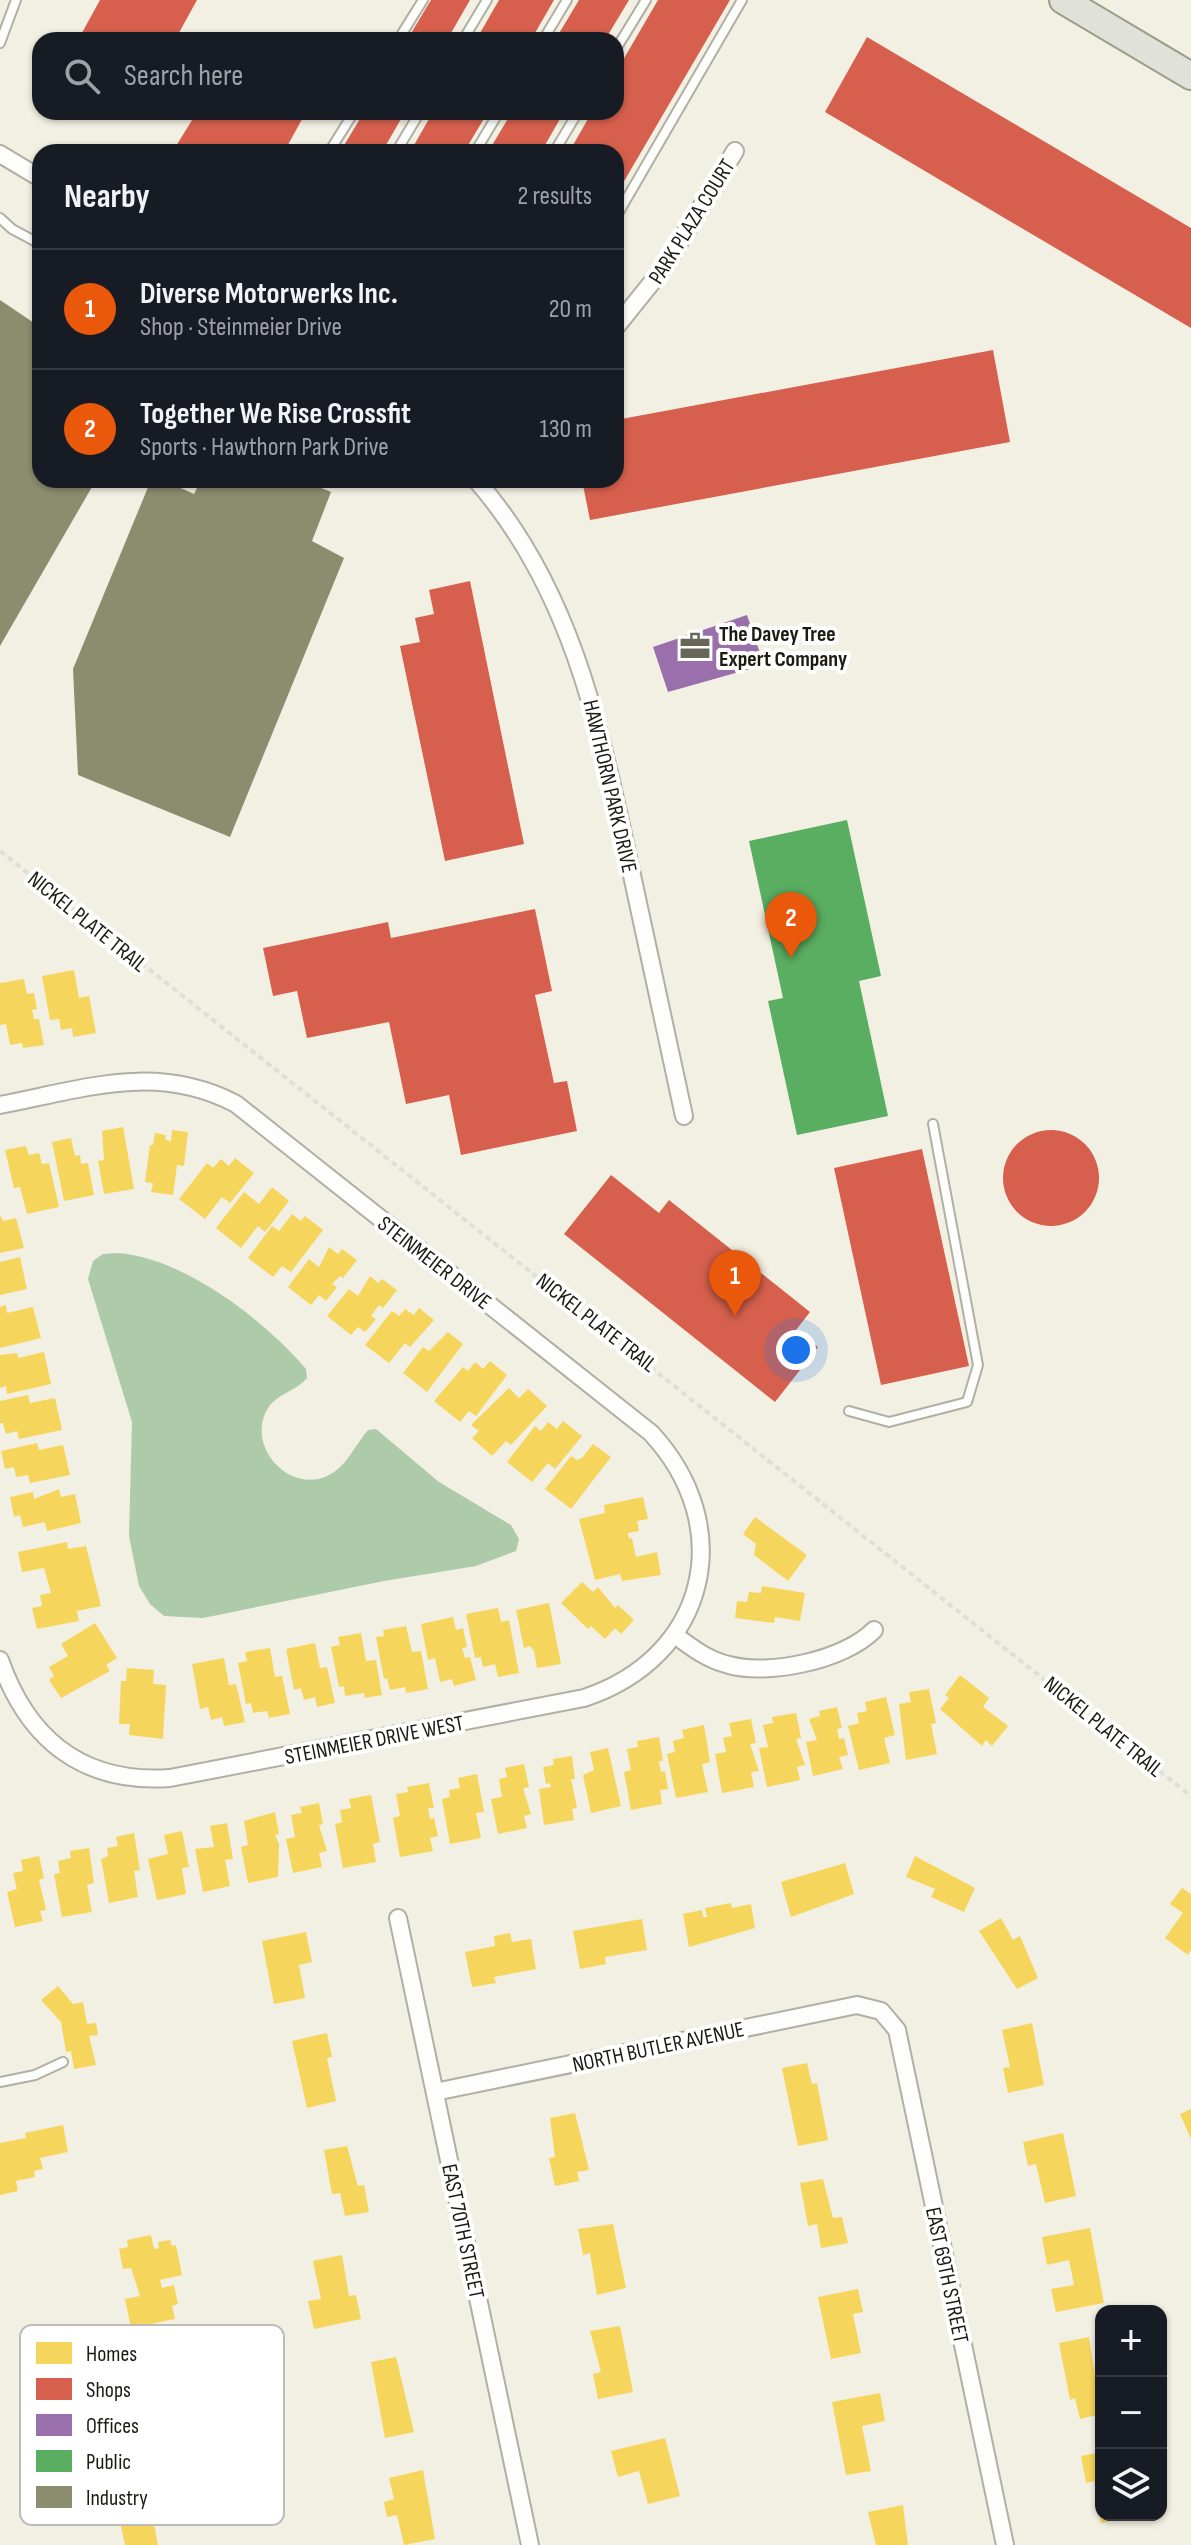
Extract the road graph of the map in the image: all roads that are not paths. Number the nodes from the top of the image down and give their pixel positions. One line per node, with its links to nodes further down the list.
1 (16, 0): 12 (lane)
2 (423, 0): 8 (lane)
3 (487, 0): 9 (lane)
4 (567, 0): 10 (lane)
5 (646, 0): 11 (lane)
6 (742, 0): 25 (lane)
7 (1063, 0): 13 (main road)
8 (403, 32)
9 (468, 32)
10 (548, 32)
11 (624, 36)
12 (0, 43)
13 (1191, 76)
14 (349, 120): 18 (lane)
15 (415, 120): 19 (lane)
16 (494, 120): 20 (lane)
17 (573, 120): 21 (lane)
18 (334, 144)
19 (401, 144)
20 (480, 144)
21 (559, 144)
22 (735, 151): 28 (street, PARK PLAZA COURT)
23 (0, 154): 24 (street)
24 (32, 173)
25 (624, 203)
26 (0, 218): 27 (lane)
27 (32, 240)
28 (624, 317)
29 (482, 488): 31 (street, HAWTHORN PARK DRIVE)
30 (0, 1105): 35 (street, STEINMEIER DRIVE)
31 (684, 1116)
32 (933, 1124): 33 (lane)
33 (849, 1411)
34 (874, 1630): 35 (street)
35 (675, 1635): 36 (street, STEINMEIER DRIVE WEST)
36 (0, 1660)
37 (398, 1918): 41 (street, EAST 70TH STREET)
38 (881, 2011): 41 (street, NORTH BUTLER AVENUE); 43 (street, EAST 69TH STREET)
39 (63, 2062): 40 (lane)
40 (0, 2082)
41 (435, 2092): 42 (street, EAST 70TH STREET)
42 (530, 2545)
43 (1005, 2545)

